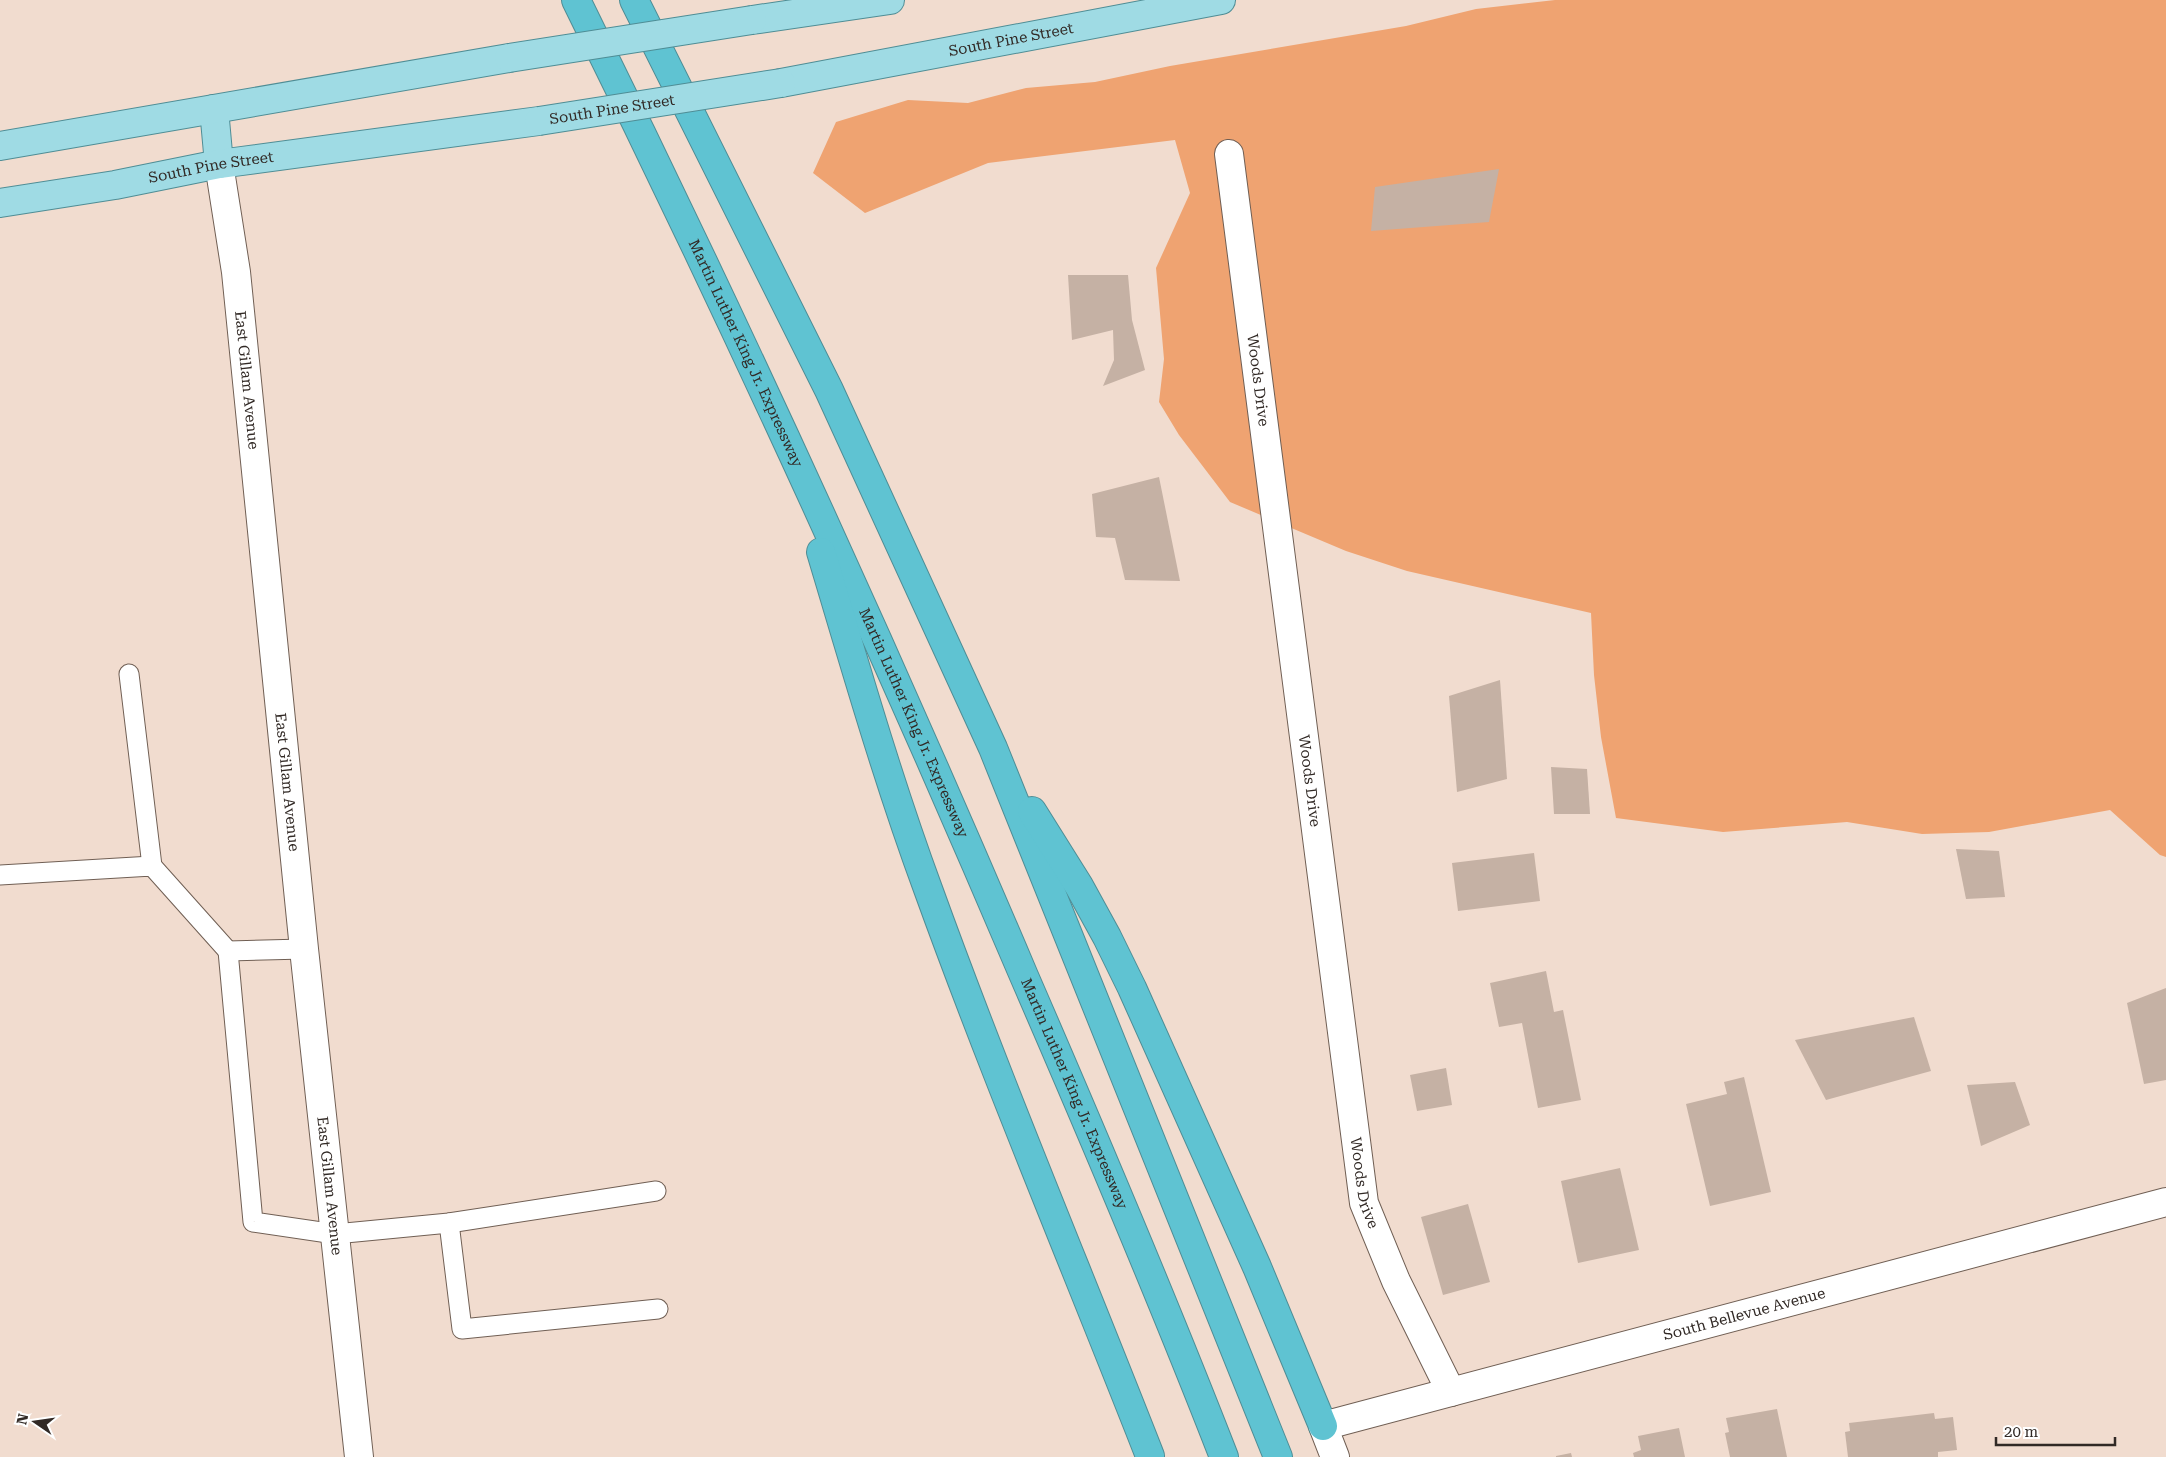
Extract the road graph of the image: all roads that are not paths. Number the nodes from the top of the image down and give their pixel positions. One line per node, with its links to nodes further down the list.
1 (576, 0): 10 (highway, Martin Luther King Jr. Expressway)
2 (634, 0): 12 (highway)
3 (890, 0): 5 (main road, bridge)
4 (1221, 0): 8 (main road, South Pine Street, bridge)
5 (214, 109): 6 (main road); 8 (main road, East Gillam Avenue)
6 (0, 146)
7 (1228, 154): 22 (street, Woods Drive)
8 (219, 164): 9 (main road, South Pine Street); 15 (street, East Gillam Avenue)
9 (0, 203)
10 (790, 448): 25 (highway); 26 (highway, Martin Luther King Jr. Expressway)
11 (129, 674): 13 (lane)
12 (993, 748): 23 (highway); 27 (highway)
13 (152, 866): 14 (lane); 16 (lane)
14 (0, 875)
15 (304, 949): 16 (lane); 20 (street, East Gillam Avenue)
16 (228, 951): 20 (lane)
17 (656, 1192): 19 (lane)
18 (2166, 1202): 22 (street, South Bellevue Avenue)
19 (450, 1223): 20 (lane); 21 (lane)
20 (335, 1234): 24 (street, East Gillam Avenue)
21 (658, 1309)
22 (1451, 1392): 23 (street, South Bellevue Avenue)
23 (1323, 1426): 28 (street)
24 (359, 1457)
25 (1149, 1457)
26 (1224, 1457)
27 (1278, 1457)
28 (1336, 1457)

